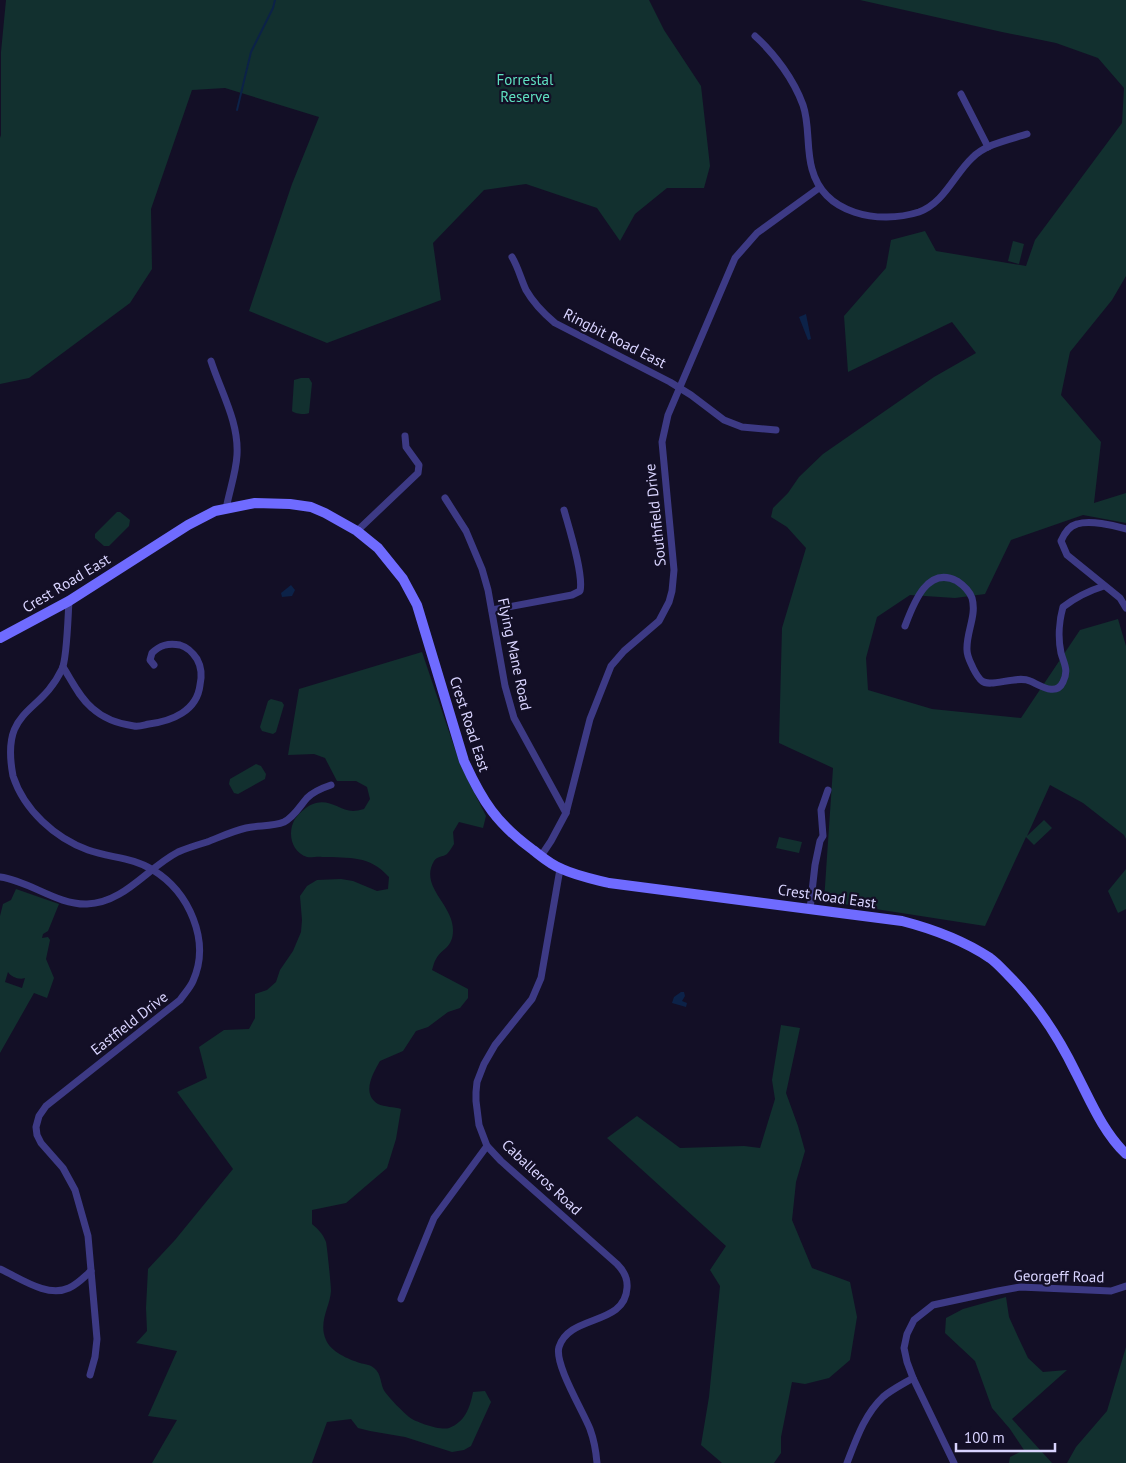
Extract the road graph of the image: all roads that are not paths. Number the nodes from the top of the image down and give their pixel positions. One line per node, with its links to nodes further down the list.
1 (755, 36): 5 (street)
2 (961, 94): 4 (street)
3 (1027, 134): 4 (street)
4 (988, 147): 5 (street)
5 (819, 188): 8 (street, Southfield Drive)
6 (512, 257): 8 (street, Ringbit Road East)
7 (211, 361): 12 (street)
8 (679, 388): 9 (street, Ringbit Road East); 26 (street, Southfield Drive)
9 (776, 430)
10 (405, 436): 15 (street)
11 (445, 498): 19 (street, Flying Mane Road)
12 (226, 509): 15 (street, Crest Road East); 17 (street, Crest Road East)
13 (564, 510): 19 (street)
14 (1126, 529): 16 (street)
15 (357, 531): 27 (street, Crest Road East)
16 (1104, 586): 18 (street); 20 (street)
17 (69, 601): 21 (street, Crest Road East); 23 (street)
18 (1126, 608)
19 (492, 610): 26 (street, Flying Mane Road)
20 (905, 626)
21 (0, 638)
22 (154, 665): 23 (street)
23 (64, 667): 29 (street, Eastfield Drive)
24 (331, 785): 29 (street)
25 (828, 790): 31 (street)
26 (566, 813): 27 (street, Southfield Drive)
27 (541, 856): 28 (street, Crest Road East)
28 (560, 869): 31 (street, Crest Road East); 32 (street, Caballeros Road)
29 (153, 870): 30 (street); 35 (street, Eastfield Drive)
30 (0, 877)
31 (810, 909): 33 (street, Crest Road East)
32 (487, 1146): 37 (street); 40 (street, Caballeros Road)
33 (1126, 1154)
34 (0, 1269): 35 (street)
35 (91, 1271): 38 (street, Eastfield Drive)
36 (1126, 1286): 39 (street, Georgeff Road)
37 (401, 1299)
38 (90, 1375)
39 (913, 1378): 41 (street); 42 (street, Georgeff Road)
40 (597, 1463)
41 (847, 1463)
42 (954, 1463)

